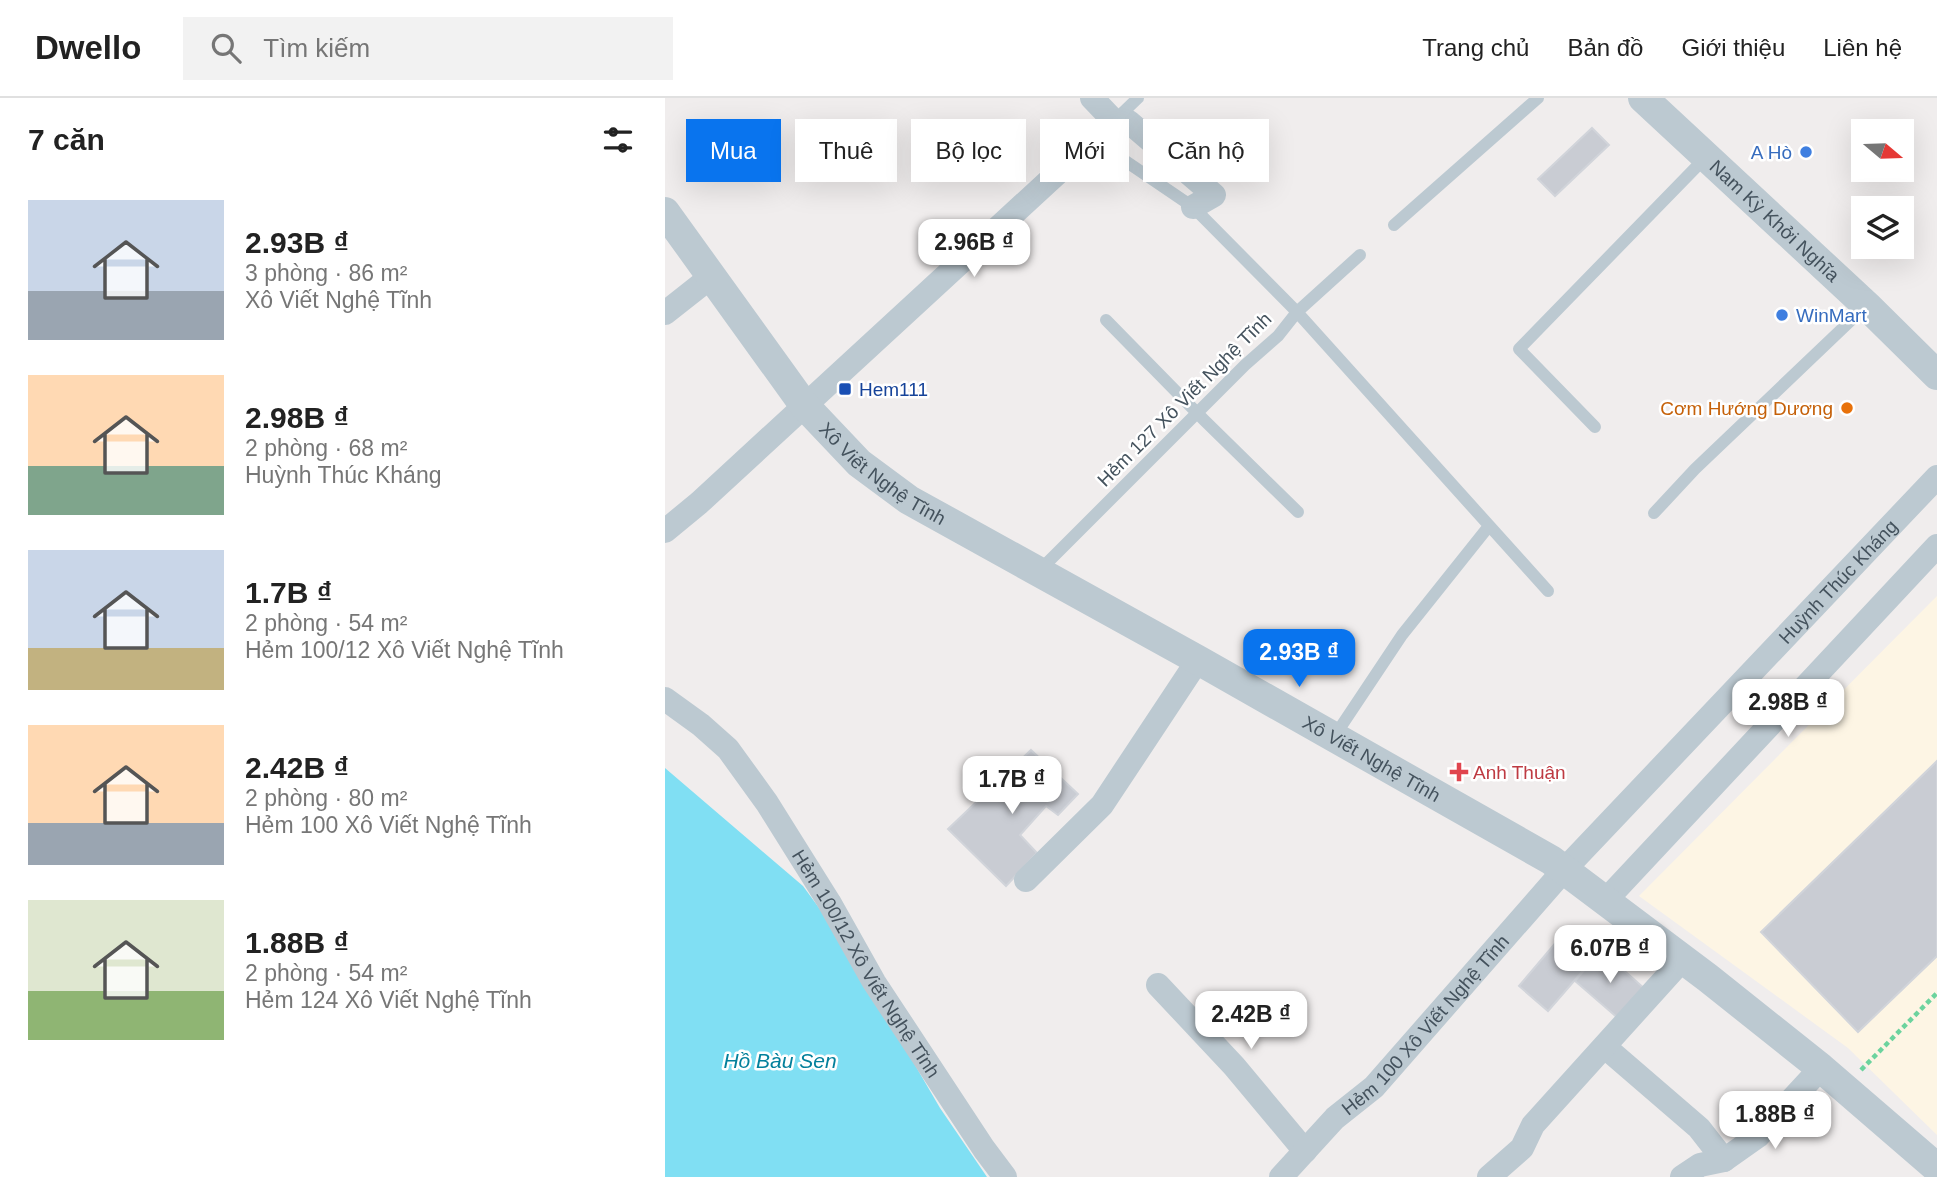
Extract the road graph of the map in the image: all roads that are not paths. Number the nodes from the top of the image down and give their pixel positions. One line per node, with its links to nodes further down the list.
1 (1092, 98): 5 (street)
2 (1138, 98): 6 (lane)
3 (1538, 98): 13 (lane)
4 (1643, 98): 8 (street, Nam Kỳ Khởi Nghĩa)
5 (1112, 119)
6 (1116, 119)
7 (1129, 122): 11 (street)
8 (1707, 156): 16 (street, Nam Kỳ Khởi Nghĩa); 23 (lane)
9 (1129, 163): 11 (lane)
10 (1046, 182): 21 (street)
11 (1193, 207): 17 (lane)
12 (665, 212): 15 (street, Xô Viết Nghệ Tĩnh)
13 (1394, 225)
14 (1360, 255): 17 (lane, Hẻm 127 Xô Viết Nghệ Tĩnh)
15 (712, 276): 18 (street); 21 (street, Xô Viết Nghệ Tĩnh)
16 (1867, 306): 20 (street, Nam Kỳ Khởi Nghĩa); 26 (lane)
17 (1297, 312): 22 (lane, Hẻm 127 Xô Viết Nghệ Tĩnh); 27 (lane)
18 (665, 313)
19 (1106, 320): 22 (lane)
20 (1937, 375)
21 (804, 405): 28 (street); 30 (street, Xô Viết Nghệ Tĩnh)
22 (1197, 413): 25 (lane); 30 (lane, Hẻm 127 Xô Viết Nghệ Tĩnh)
23 (1595, 428)
24 (1937, 477): 35 (street, Huỳnh Thúc Kháng)
25 (1298, 512)
26 (1654, 513)
27 (1489, 526): 31 (lane); 34 (lane)
28 (665, 531)
29 (1937, 546): 37 (street)
30 (1038, 572): 32 (street, Xô Viết Nghệ Tĩnh)
31 (1548, 591)
32 (1198, 660): 34 (street, Xô Viết Nghệ Tĩnh); 36 (street)
33 (665, 699): 45 (street, Hẻm 100/12 Xô Viết Nghệ Tĩnh)
34 (1334, 737): 35 (street, Xô Viết Nghệ Tĩnh)
35 (1564, 870): 37 (street, Xô Viết Nghệ Tĩnh); 42 (street, Hẻm 100 Xô Viết Nghệ Tĩnh)
36 (1025, 880)
37 (1605, 901): 38 (street, Xô Viết Nghệ Tĩnh)
38 (1683, 959): 40 (street); 41 (street, Xô Viết Nghệ Tĩnh)
39 (1157, 985): 42 (street)
40 (1605, 1047): 44 (street); 47 (street)
41 (1821, 1068): 43 (street, Xô Viết Nghệ Tĩnh); 44 (street)
42 (1305, 1151): 46 (street, Hẻm 100 Xô Viết Nghệ Tĩnh)
43 (1937, 1168)
44 (1705, 1170)
45 (1005, 1177)
46 (1282, 1177)
47 (1489, 1177)

